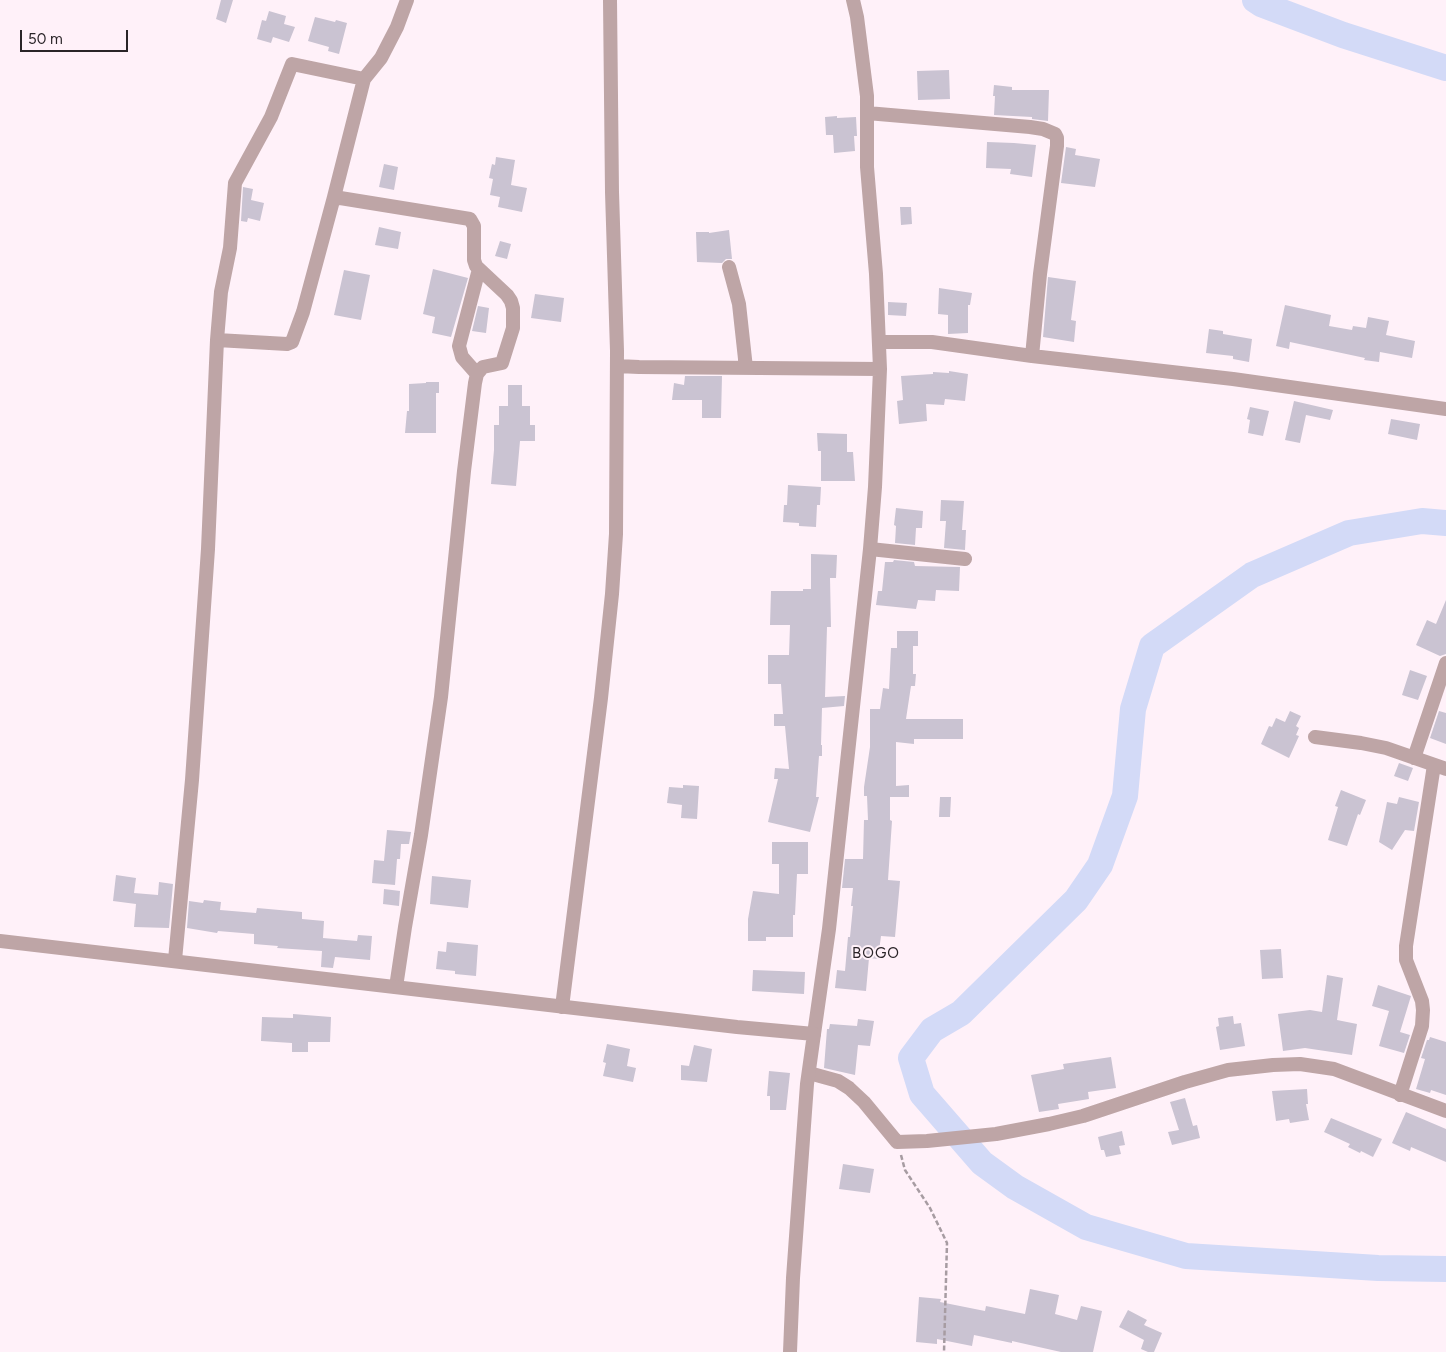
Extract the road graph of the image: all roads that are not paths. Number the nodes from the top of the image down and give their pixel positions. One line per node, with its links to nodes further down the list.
1 (407, 0): 4 (street)
2 (610, 0): 12 (street)
3 (853, 0): 5 (street)
4 (364, 79): 6 (street); 9 (street)
5 (867, 113): 10 (street); 11 (street)
6 (334, 197): 8 (street); 9 (street)
7 (729, 267): 13 (street)
8 (479, 269): 15 (street); 15 (street)
9 (217, 340): 24 (street)
10 (880, 342): 11 (street); 14 (street)
11 (1032, 356): 16 (street)
12 (617, 366): 13 (street); 26 (street)
13 (746, 368): 14 (street)
14 (880, 370): 17 (street)
15 (476, 374): 25 (street)
16 (1446, 408)
17 (870, 549): 18 (street); 27 (street)
18 (964, 558)
19 (1446, 663): 21 (street)
20 (1315, 737): 21 (street)
21 (1414, 758): 22 (street)
22 (1440, 767): 29 (street)
23 (0, 941): 24 (street)
24 (175, 960): 25 (street)
25 (396, 987): 26 (street)
26 (562, 1007): 27 (street)
27 (814, 1034): 28 (street)
28 (809, 1073): 29 (street); 31 (street)
29 (1400, 1095): 30 (street)
30 (1446, 1111)
31 (790, 1352)

